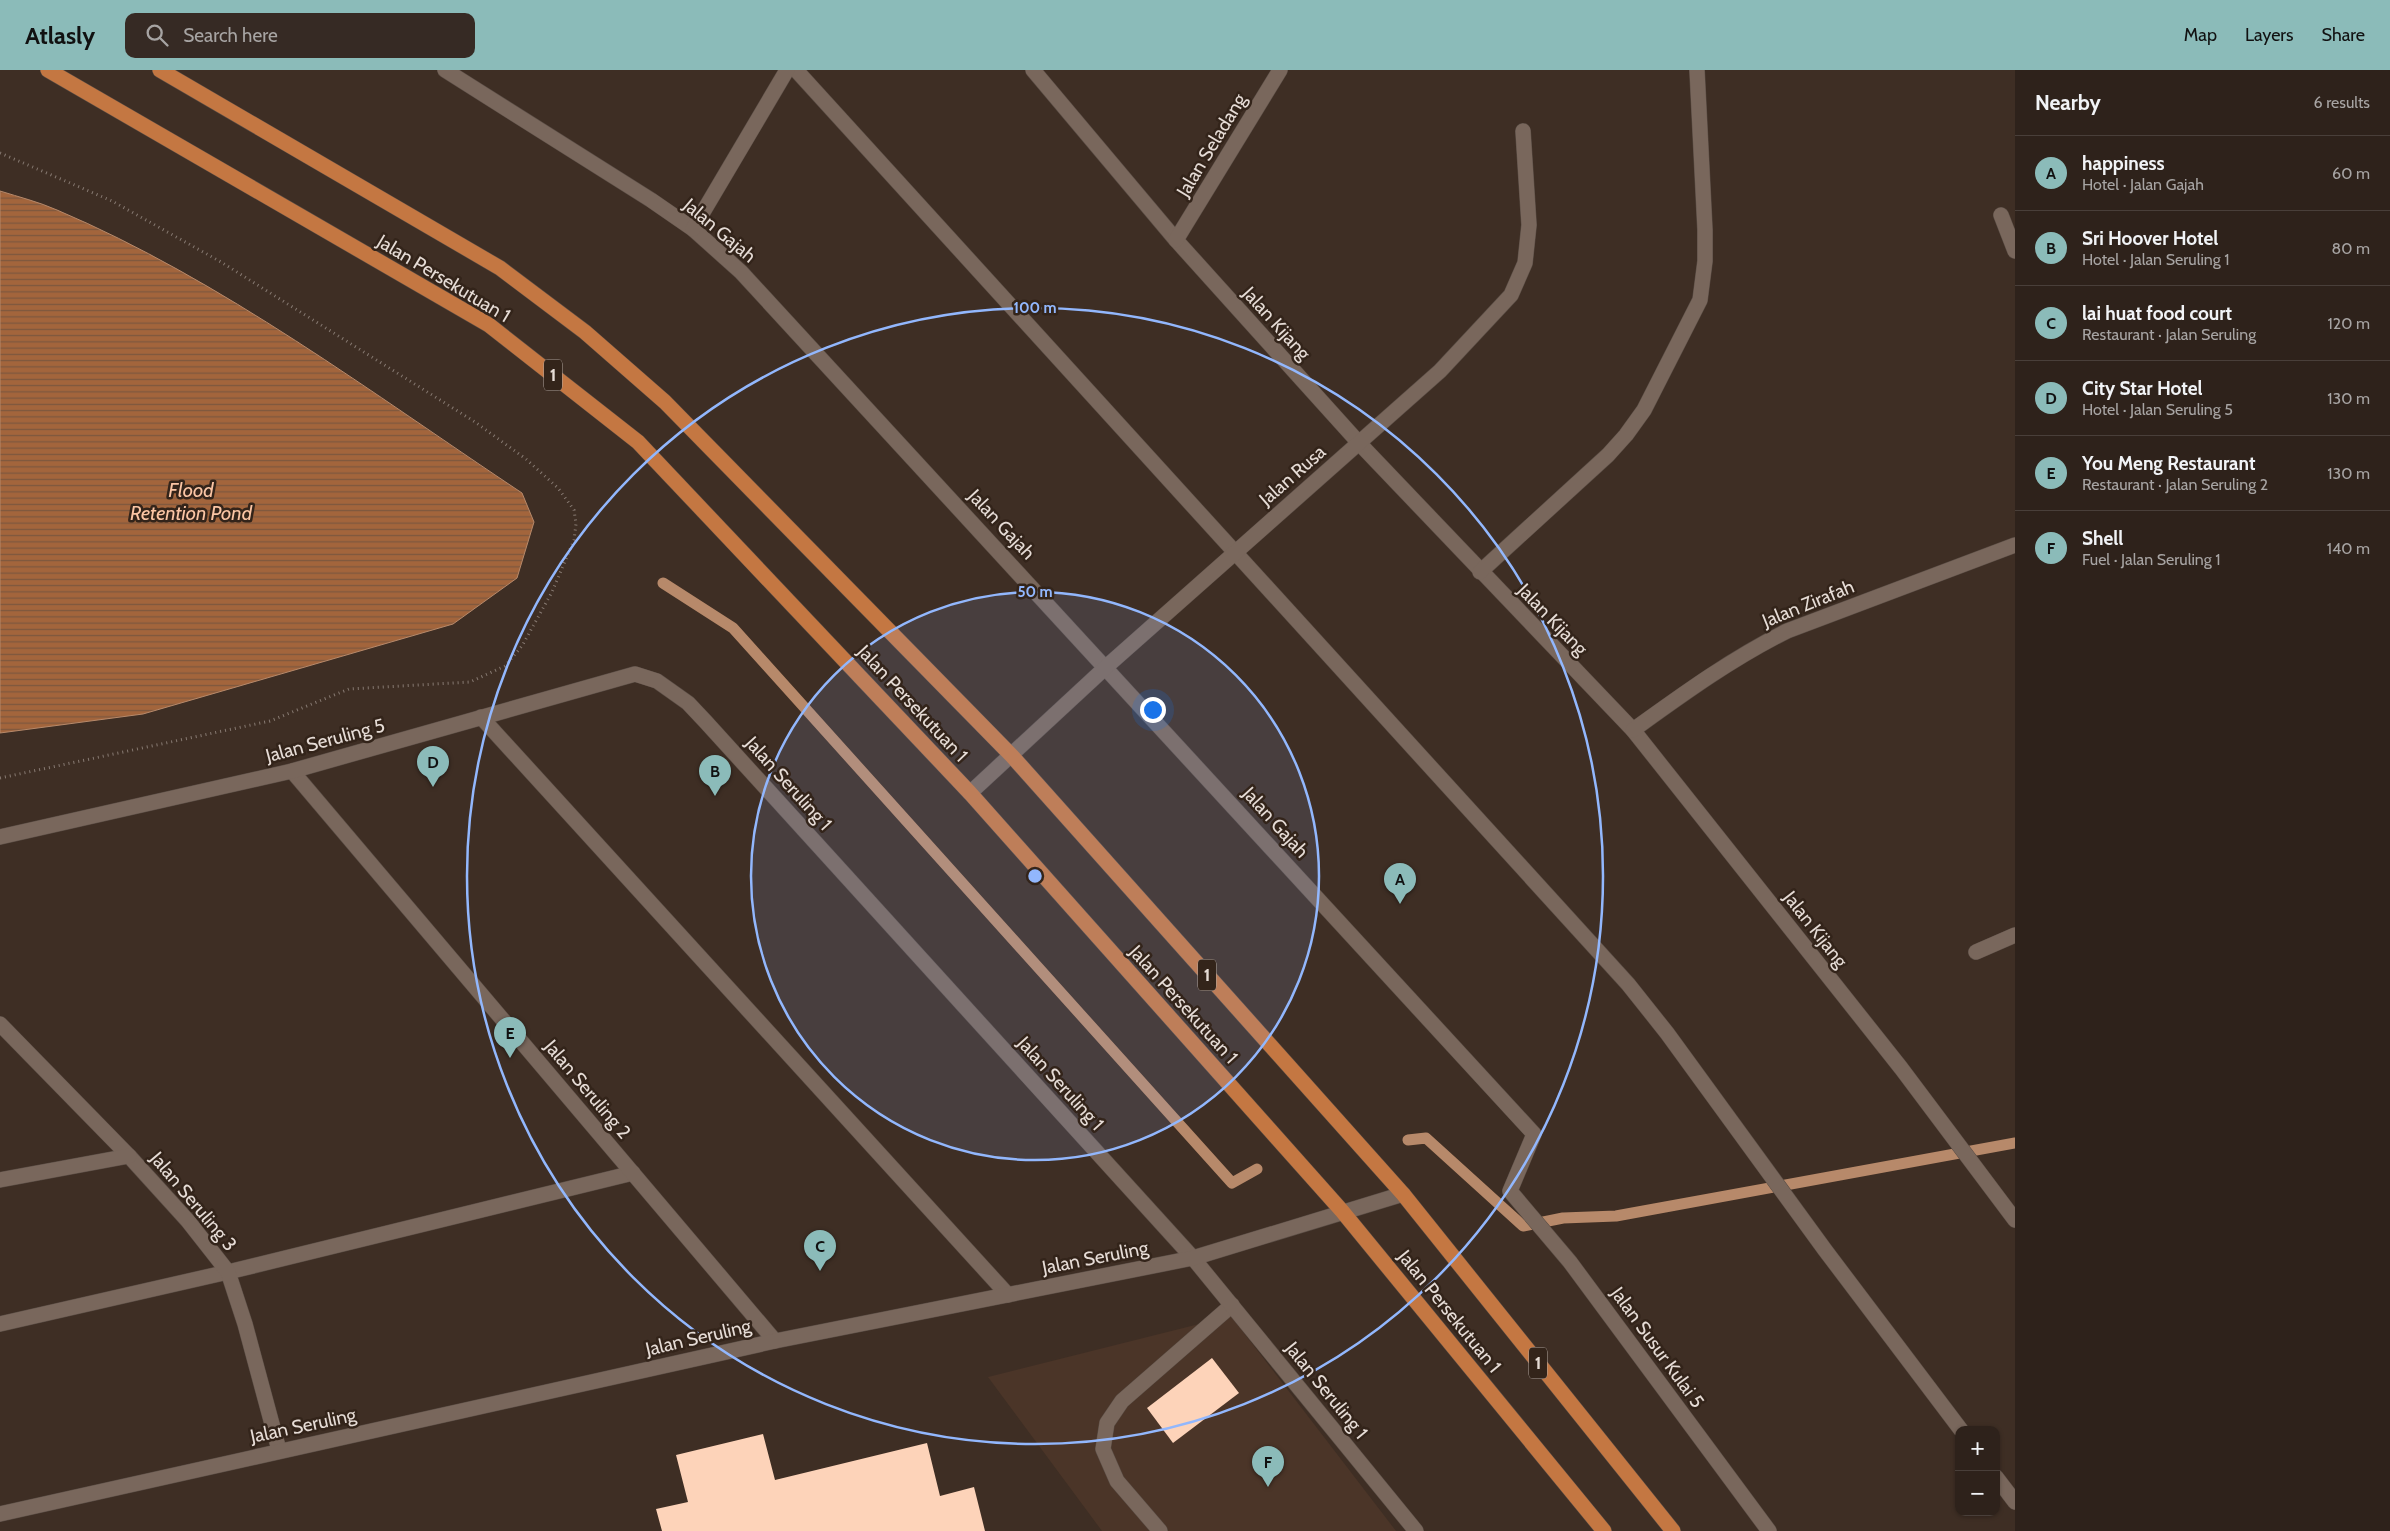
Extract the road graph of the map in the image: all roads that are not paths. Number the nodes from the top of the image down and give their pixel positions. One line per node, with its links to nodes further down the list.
1 (48, 70): 24 (highway, Jalan Persekutuan 1 / 1)
2 (160, 70): 22 (highway, Jalan Persekutuan 1 / 1)
3 (445, 70): 11 (street, Jalan Gajah)
4 (787, 70): 11 (street)
5 (796, 70): 16 (street)
6 (1033, 70): 12 (street, Jalan Kijang)
7 (1280, 70): 12 (street, Jalan Seladang)
8 (1698, 70): 17 (street)
9 (1523, 130): 14 (street, Jalan Rusa)
10 (2001, 215): 13 (street)
11 (693, 229): 18 (street, Jalan Gajah)
12 (1176, 240): 14 (street, Jalan Kijang)
13 (2015, 251)
14 (1359, 443): 16 (street, Jalan Rusa); 17 (street, Jalan Kijang)
15 (2015, 545): 21 (street, Jalan Zirafah)
16 (1234, 553): 18 (street, Jalan Rusa); 42 (street)
17 (1480, 572): 21 (street, Jalan Kijang)
18 (1106, 667): 22 (street, Jalan Rusa); 32 (street, Jalan Gajah)
19 (657, 681): 20 (street, Jalan Seruling 5); 36 (street, Jalan Seruling 1)
20 (481, 717): 23 (street, Jalan Seruling 5); 38 (street)
21 (1633, 730): 35 (street, Jalan Kijang)
22 (1012, 756): 24 (street, Jalan Rusa); 33 (highway, Jalan Persekutuan 1 / 1)
23 (292, 771): 25 (street, Jalan Seruling 5); 30 (street, Jalan Seruling 2)
24 (970, 793): 34 (highway, Jalan Persekutuan 1 / 1)
25 (0, 837)
26 (2015, 935): 27 (street)
27 (1976, 952)
28 (0, 1024): 29 (street, Jalan Seruling 3)
29 (130, 1156): 31 (street); 37 (street, Jalan Seruling 3)
30 (633, 1173): 37 (street); 41 (street, Jalan Seruling 2)
31 (0, 1180)
32 (1510, 1191): 51 (street, Jalan Susur Kulai 5)
33 (1403, 1194): 34 (street, Jalan Seruling); 50 (highway, Jalan Persekutuan 1 / 1)
34 (1342, 1211): 36 (street, Jalan Seruling); 49 (highway, Jalan Persekutuan 1 / 1)
35 (2015, 1220)
36 (1193, 1258): 38 (street, Jalan Seruling); 39 (street, Jalan Seruling 1)
37 (228, 1272): 40 (street); 43 (street, Jalan Seruling 3)
38 (1008, 1295): 41 (street, Jalan Seruling)
39 (1232, 1305): 47 (street); 48 (street, Jalan Seruling 1)
40 (0, 1324)
41 (775, 1341): 43 (street, Jalan Seruling)
42 (1958, 1426)
43 (279, 1450): 46 (street, Jalan Seruling)
44 (2000, 1482): 45 (street)
45 (2015, 1502)
46 (0, 1514)
47 (1160, 1531)
48 (1416, 1531)
49 (1604, 1531)
50 (1673, 1531)
51 (1769, 1531)

